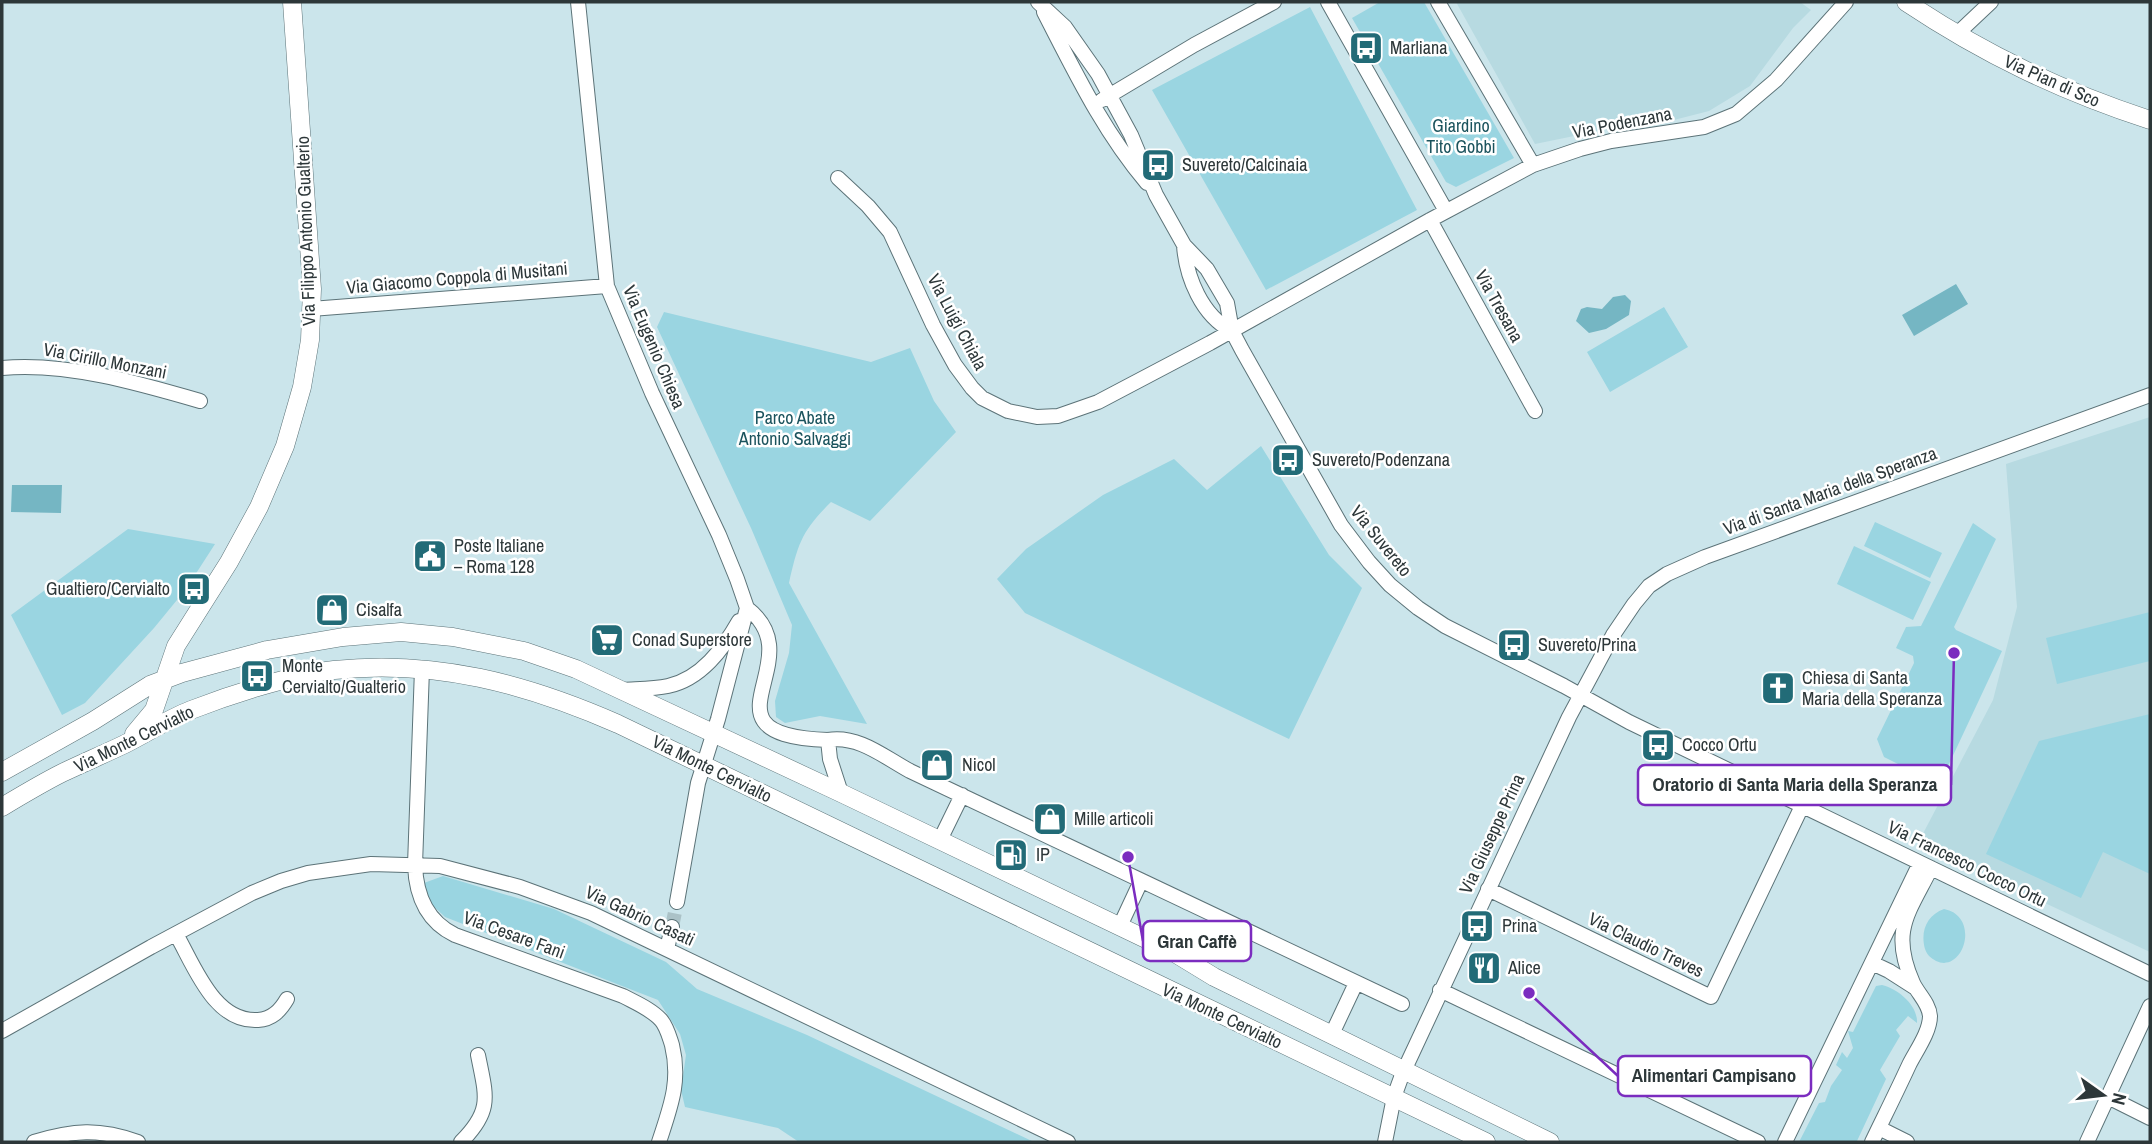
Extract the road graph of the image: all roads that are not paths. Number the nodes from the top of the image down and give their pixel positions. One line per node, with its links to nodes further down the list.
1 (292, 2): 20 (street, Via Filippo Antonio Gualterio)
2 (578, 2): 19 (street, Via Eugenio Chiesa)
3 (1274, 2): 11 (street)
4 (1328, 2): 17 (street)
5 (1438, 2): 14 (street)
6 (1846, 2): 14 (street, Via Podenzana)
7 (1906, 2): 10 (street, Via Pian di Sco)
8 (1991, 2): 10 (street)
9 (1039, 3): 11 (street, Via Suvereto); 12 (street, Via Suvereto)
10 (1957, 34): 13 (street, Via Pian di Sco)
11 (1110, 95): 12 (street); 16 (street, Via Suvereto)
12 (1093, 106): 16 (street, Via Suvereto)
13 (2150, 120)
14 (1533, 165): 17 (street, Via Podenzana)
15 (838, 178): 21 (street, Via Luigi Chiala)
16 (1156, 195): 21 (street, Via Suvereto)
17 (1446, 211): 18 (street, Via Podenzana)
18 (1430, 220): 21 (street, Via Podenzana); 25 (street, Via Tresana)
19 (607, 286): 20 (street, Via Giacomo Coppola di Musitani); 26 (street, Via Eugenio Chiesa)
20 (311, 309): 28 (street, Via Filippo Antonio Gualterio)
21 (1233, 331): 30 (street, Via Suvereto)
22 (2, 368): 24 (street, Via Cirillo Monzani)
23 (2150, 395): 30 (street, Via di Santa Maria della Speranza)
24 (200, 401)
25 (1535, 411)
26 (747, 608): 29 (street); 31 (street); 32 (street, Via Eugenio Chiesa)
27 (422, 669): 33 (street, Via Monte Cervialto); 34 (street, Via Monte Cervialto); 41 (street, Via Cesare Fani)
28 (163, 680): 29 (street, Via Monte Cervialto); 33 (street, Via Filippo Antonio Gualterio); 35 (street, Via Monte Cervialto)
29 (624, 690): 31 (street, Via Monte Cervialto)
30 (1580, 695): 38 (street, Via Francesco Cocco Ortu); 44 (street, Via Giuseppe Prina)
31 (714, 733): 34 (street); 36 (street, Via Monte Cervialto)
32 (828, 740): 36 (street); 37 (street)
33 (125, 744): 39 (street, Via Monte Cervialto)
34 (702, 764): 45 (street); 62 (street, Via Monte Cervialto)
35 (2, 772)
36 (841, 793): 40 (street, Via Monte Cervialto)
37 (962, 795): 40 (street); 43 (street)
38 (1802, 806): 42 (street, Via Francesco Cocco Ortu); 44 (street, Via Claudio Treves)
39 (2, 807)
40 (940, 841): 46 (street, Via Monte Cervialto)
41 (415, 865): 48 (street, Via Gabrio Casati); 49 (street, Via Gabrio Casati); 69 (street, Via Cesare Fani)
42 (1926, 866): 50 (street); 51 (street, Via Francesco Cocco Ortu); 53 (street)
43 (1141, 881): 46 (street); 52 (street)
44 (1488, 890): 54 (street, Via Giuseppe Prina)
45 (677, 902)
46 (1120, 926): 59 (street, Via Monte Cervialto)
47 (672, 927): 49 (street)
48 (176, 933): 55 (street); 58 (street, Via Gabrio Casati)
49 (667, 949): 70 (street, Via Gabrio Casati)
50 (1872, 963): 53 (street); 75 (street)
51 (2150, 974)
52 (1356, 983): 56 (street); 59 (street)
53 (1915, 988): 65 (street)
54 (1440, 990): 61 (street, Via Giuseppe Prina); 74 (street)
55 (288, 999)
56 (1402, 1004)
57 (2150, 1006): 63 (street)
58 (2, 1031)
59 (1332, 1034): 61 (street, Via Monte Cervialto)
60 (478, 1055): 68 (street)
61 (1404, 1069): 62 (street, Via Giuseppe Prina); 73 (street, Via Monte Cervialto)
62 (1394, 1097): 71 (street, Via Giuseppe Prina); 72 (street, Via Monte Cervialto)
63 (2108, 1097): 64 (street); 78 (street)
64 (2150, 1118)
65 (1879, 1128): 76 (street); 77 (street)
66 (34, 1142): 67 (street)
67 (138, 1142)
68 (461, 1142)
69 (659, 1142)
70 (1068, 1142)
71 (1385, 1142)
72 (1486, 1142)
73 (1550, 1142)
74 (1758, 1142)
75 (1785, 1142)
76 (1872, 1142)
77 (1907, 1142)
78 (2087, 1142)

